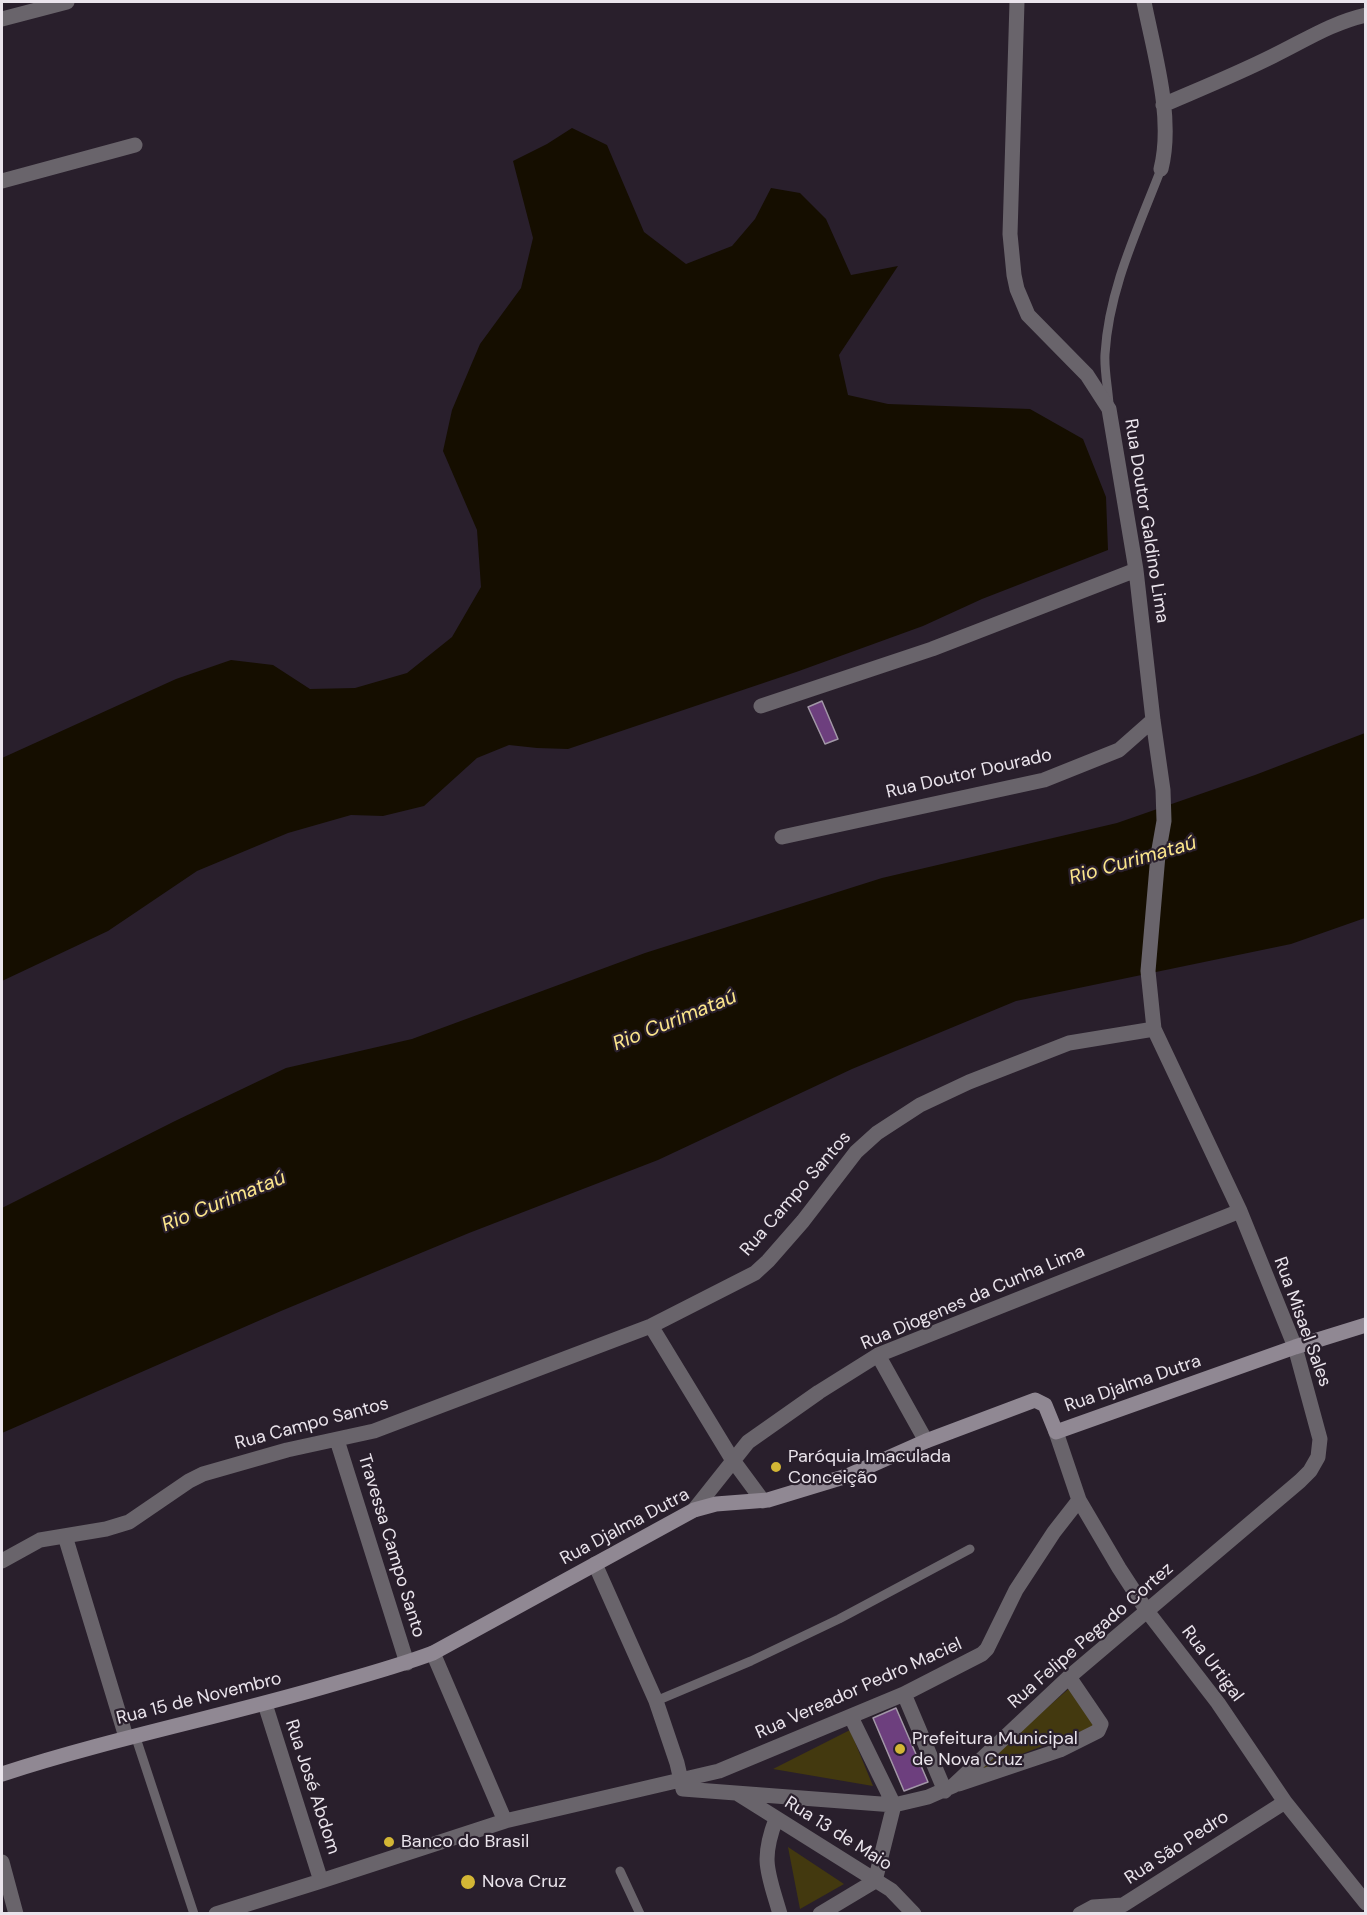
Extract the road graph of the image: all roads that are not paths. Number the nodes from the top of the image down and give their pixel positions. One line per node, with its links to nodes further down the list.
1 (67, 2): 4 (street)
2 (1017, 2): 11 (street, Rua Doutor Galdino Lima)
3 (1144, 2): 7 (street)
4 (30, 6): 6 (street)
5 (1365, 15): 7 (street)
6 (2, 19)
7 (1163, 105): 9 (street)
8 (135, 146): 10 (street)
9 (1161, 169): 11 (lane)
10 (2, 181)
11 (1110, 410): 12 (street, Rua Doutor Galdino Lima)
12 (1136, 570): 13 (street); 14 (street, Rua Doutor Galdino Lima)
13 (760, 706)
14 (1153, 720): 15 (street, Rua Doutor Dourado); 16 (street, Rua Doutor Galdino Lima)
15 (782, 837)
16 (1154, 1029): 17 (street); 19 (street, Rua Campo Santos)
17 (1240, 1211): 20 (street, Rua Misael Sales); 21 (street, Rua Diogenes da Cunha Lima)
18 (1365, 1325): 20 (main road, Rua Djalma Dutra)
19 (651, 1326): 23 (street, Rua Campo Santos); 26 (street)
20 (1295, 1347): 22 (main road, Rua Djalma Dutra); 25 (street, Rua Misael Sales)
21 (878, 1355): 24 (street); 26 (street, Rua Diogenes da Cunha Lima)
22 (1056, 1432): 24 (main road, Rua Djalma Dutra); 27 (street, Rua Urtigal)
23 (338, 1440): 30 (street, Rua Campo Santos); 36 (street, Travessa Campo Santo)
24 (926, 1441): 28 (main road, Rua Djalma Dutra)
25 (1320, 1449): 34 (street, Rua Felipe Pegado Cortez)
26 (732, 1459): 28 (street); 29 (street, Rua Diogenes da Cunha Lima)
27 (1079, 1500): 34 (street, Rua Urtigal); 38 (street, Rua Vereador Pedro Maciel)
28 (764, 1501): 29 (main road, Rua Djalma Dutra)
29 (694, 1510): 33 (main road, Rua Djalma Dutra)
30 (65, 1536): 32 (street, Rua Campo Santos); 42 (street)
31 (970, 1549): 39 (lane)
32 (2, 1561)
33 (596, 1564): 35 (main road, Rua Djalma Dutra); 39 (street)
34 (1147, 1611): 37 (street, Rua Felipe Pegado Cortez); 47 (street, Rua Urtigal)
35 (433, 1653): 36 (main road, Rua Djalma Dutra); 50 (street)
36 (407, 1663): 40 (main road, Rua 15 de Novembro)
37 (1069, 1677): 45 (street, Rua Felipe Pegado Cortez); 45 (street)
38 (904, 1694): 41 (street, Rua Vereador Pedro Maciel); 45 (street)
39 (656, 1701): 44 (street)
40 (265, 1704): 42 (main road, Rua 15 de Novembro); 53 (street, Rua José Abdom)
41 (851, 1717): 44 (street, Rua Vereador Pedro Maciel); 48 (street)
42 (131, 1736): 43 (main road, Rua 15 de Novembro); 58 (lane)
43 (2, 1774)
44 (682, 1784): 46 (street, Rua Felipe Pegado Cortez); 50 (street)
45 (949, 1789): 48 (street, Rua Felipe Pegado Cortez)
46 (736, 1793): 48 (street, Rua Felipe Pegado Cortez); 49 (street, Rua 13 de Maio)
47 (1285, 1802): 55 (street, Rua Urtigal); 56 (street, Rua São Pedro)
48 (894, 1805): 54 (street)
49 (776, 1819): 54 (street, Rua 13 de Maio); 61 (street)
50 (505, 1821): 53 (street)
51 (2, 1862): 57 (street)
52 (620, 1871): 60 (lane)
53 (321, 1881): 59 (street)
54 (875, 1881): 62 (street); 63 (street, Rua 13 de Maio)
55 (1365, 1903)
56 (1082, 1912)
57 (16, 1914)
58 (194, 1914)
59 (216, 1914)
60 (640, 1914)
61 (780, 1914)
62 (820, 1914)
63 (914, 1914)

